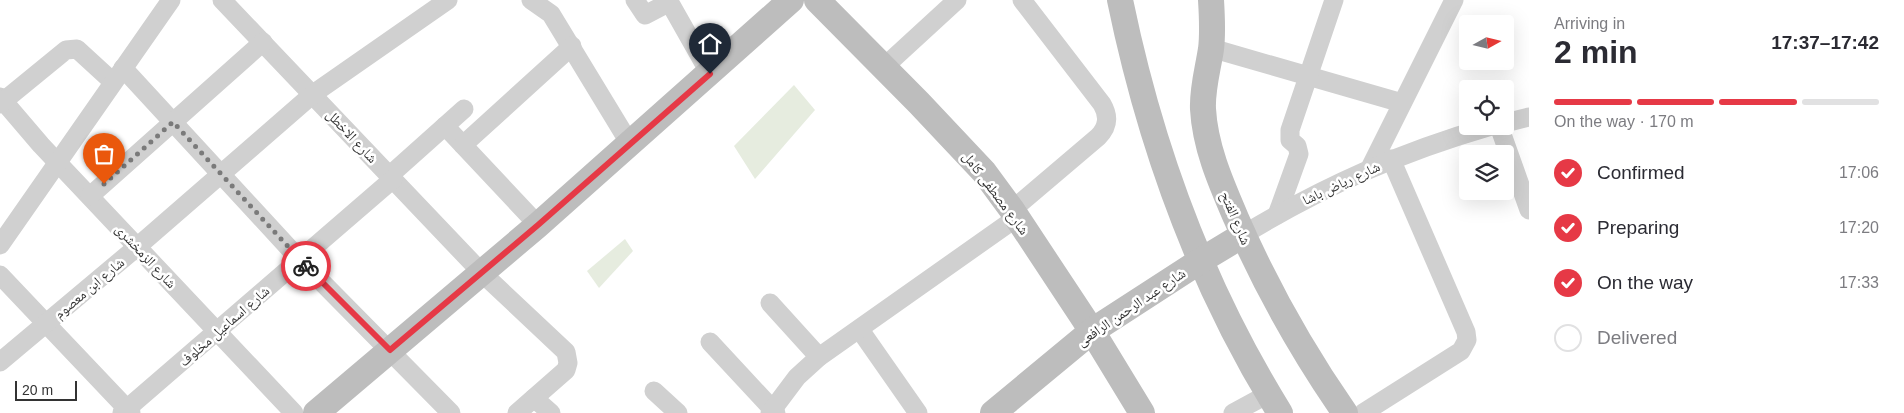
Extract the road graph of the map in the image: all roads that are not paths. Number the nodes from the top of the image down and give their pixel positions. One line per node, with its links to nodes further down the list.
1 (171, 0): 19 (street)
2 (222, 0): 14 (street, شارع الاخطل)
3 (448, 0): 21 (street, شارع ابن معصوم)
4 (531, 0): 15 (street)
5 (635, 0): 18 (street)
6 (791, 0): 18 (street)
7 (817, 0): 17 (street, شارع مصطفى كامل)
8 (958, 0): 17 (street)
9 (1022, 0): 40 (street)
10 (1120, 0): 47 (street)
11 (1211, 0): 16 (street, شارع الفتح)
12 (1334, 0): 20 (street)
13 (1454, 0): 23 (street)
14 (263, 42): 21 (street, شارع الاخطل); 27 (street)
15 (572, 46): 31 (street); 32 (street)
16 (1211, 48): 20 (street); 43 (street, شارع الفتح)
17 (884, 67): 40 (street, شارع مصطفى كامل)
18 (710, 74): 31 (street)
19 (118, 75): 22 (street); 27 (street); 34 (street)
20 (1308, 76): 23 (street); 41 (street)
21 (313, 94): 36 (street, شارع ابن معصوم); 37 (street, شارع الاخطل)
22 (1, 101): 34 (street, شارع الزمخشرى)
23 (1402, 103): 35 (street)
24 (464, 109): 28 (street, شارع اسماعيل مخلوف)
25 (1529, 116): 26 (street)
26 (1514, 120)
27 (173, 122): 36 (street); 38 (street)
28 (445, 126): 32 (street); 37 (street, شارع اسماعيل مخلوف)
29 (1461, 135): 33 (street, شارع رياض باشا)
30 (1501, 135): 39 (street)
31 (630, 144): 42 (street)
32 (463, 145): 42 (street)
33 (1391, 159): 35 (street, شارع رياض باشا); 75 (street)
34 (58, 163): 38 (street, شارع الزمخشرى); 44 (street)
35 (1370, 168): 41 (street, شارع رياض باشا)
36 (221, 174): 45 (street, شارع ابن معصوم); 46 (street)
37 (391, 178): 46 (street, شارع اسماعيل مخلوف); 48 (street, شارع الاخطل)
38 (90, 196): 45 (street, شارع الزمخشرى)
39 (1529, 210)
40 (1014, 214): 52 (street); 53 (street, شارع مصطفى كامل)
41 (1277, 215): 43 (street, شارع رياض باشا)
42 (538, 225): 48 (street)
43 (1243, 235): 47 (street, شارع رياض باشا); 74 (street, شارع الفتح)
44 (1, 240)
45 (137, 247): 51 (street, شارع ابن معصوم); 54 (street, شارع الزمخشرى)
46 (300, 260): 54 (street, شارع اسماعيل مخلوف); 56 (street)
47 (1200, 260): 53 (street, شارع عبد الرحمن الرافعى); 61 (street)
48 (482, 273): 56 (street); 60 (street, شارع الاخطل)
49 (0, 275): 51 (street)
50 (770, 303): 57 (street)
51 (46, 324): 58 (street, شارع ابن معصوم); 62 (street)
52 (860, 330): 57 (street); 70 (street)
53 (1092, 331): 71 (street, شارع عبد الرحمن الرافعى); 72 (street, شارع مصطفى كامل)
54 (216, 332): 62 (street, شارع اسماعيل مخلوف); 64 (street, شارع الزمخشرى)
55 (710, 342): 63 (street)
56 (390, 350): 65 (street); 66 (street)
57 (819, 357): 63 (street)
58 (0, 362)
59 (654, 391): 69 (street)
60 (534, 398): 67 (street, شارع الاخطل); 68 (street)
61 (1274, 404): 73 (street)
62 (127, 412)
63 (773, 412)
64 (294, 413)
65 (316, 413)
66 (451, 413)
67 (517, 413)
68 (551, 413)
69 (678, 413)
70 (918, 413)
71 (993, 413)
72 (1142, 413)
73 (1233, 413)
74 (1345, 413)
75 (1363, 413)

